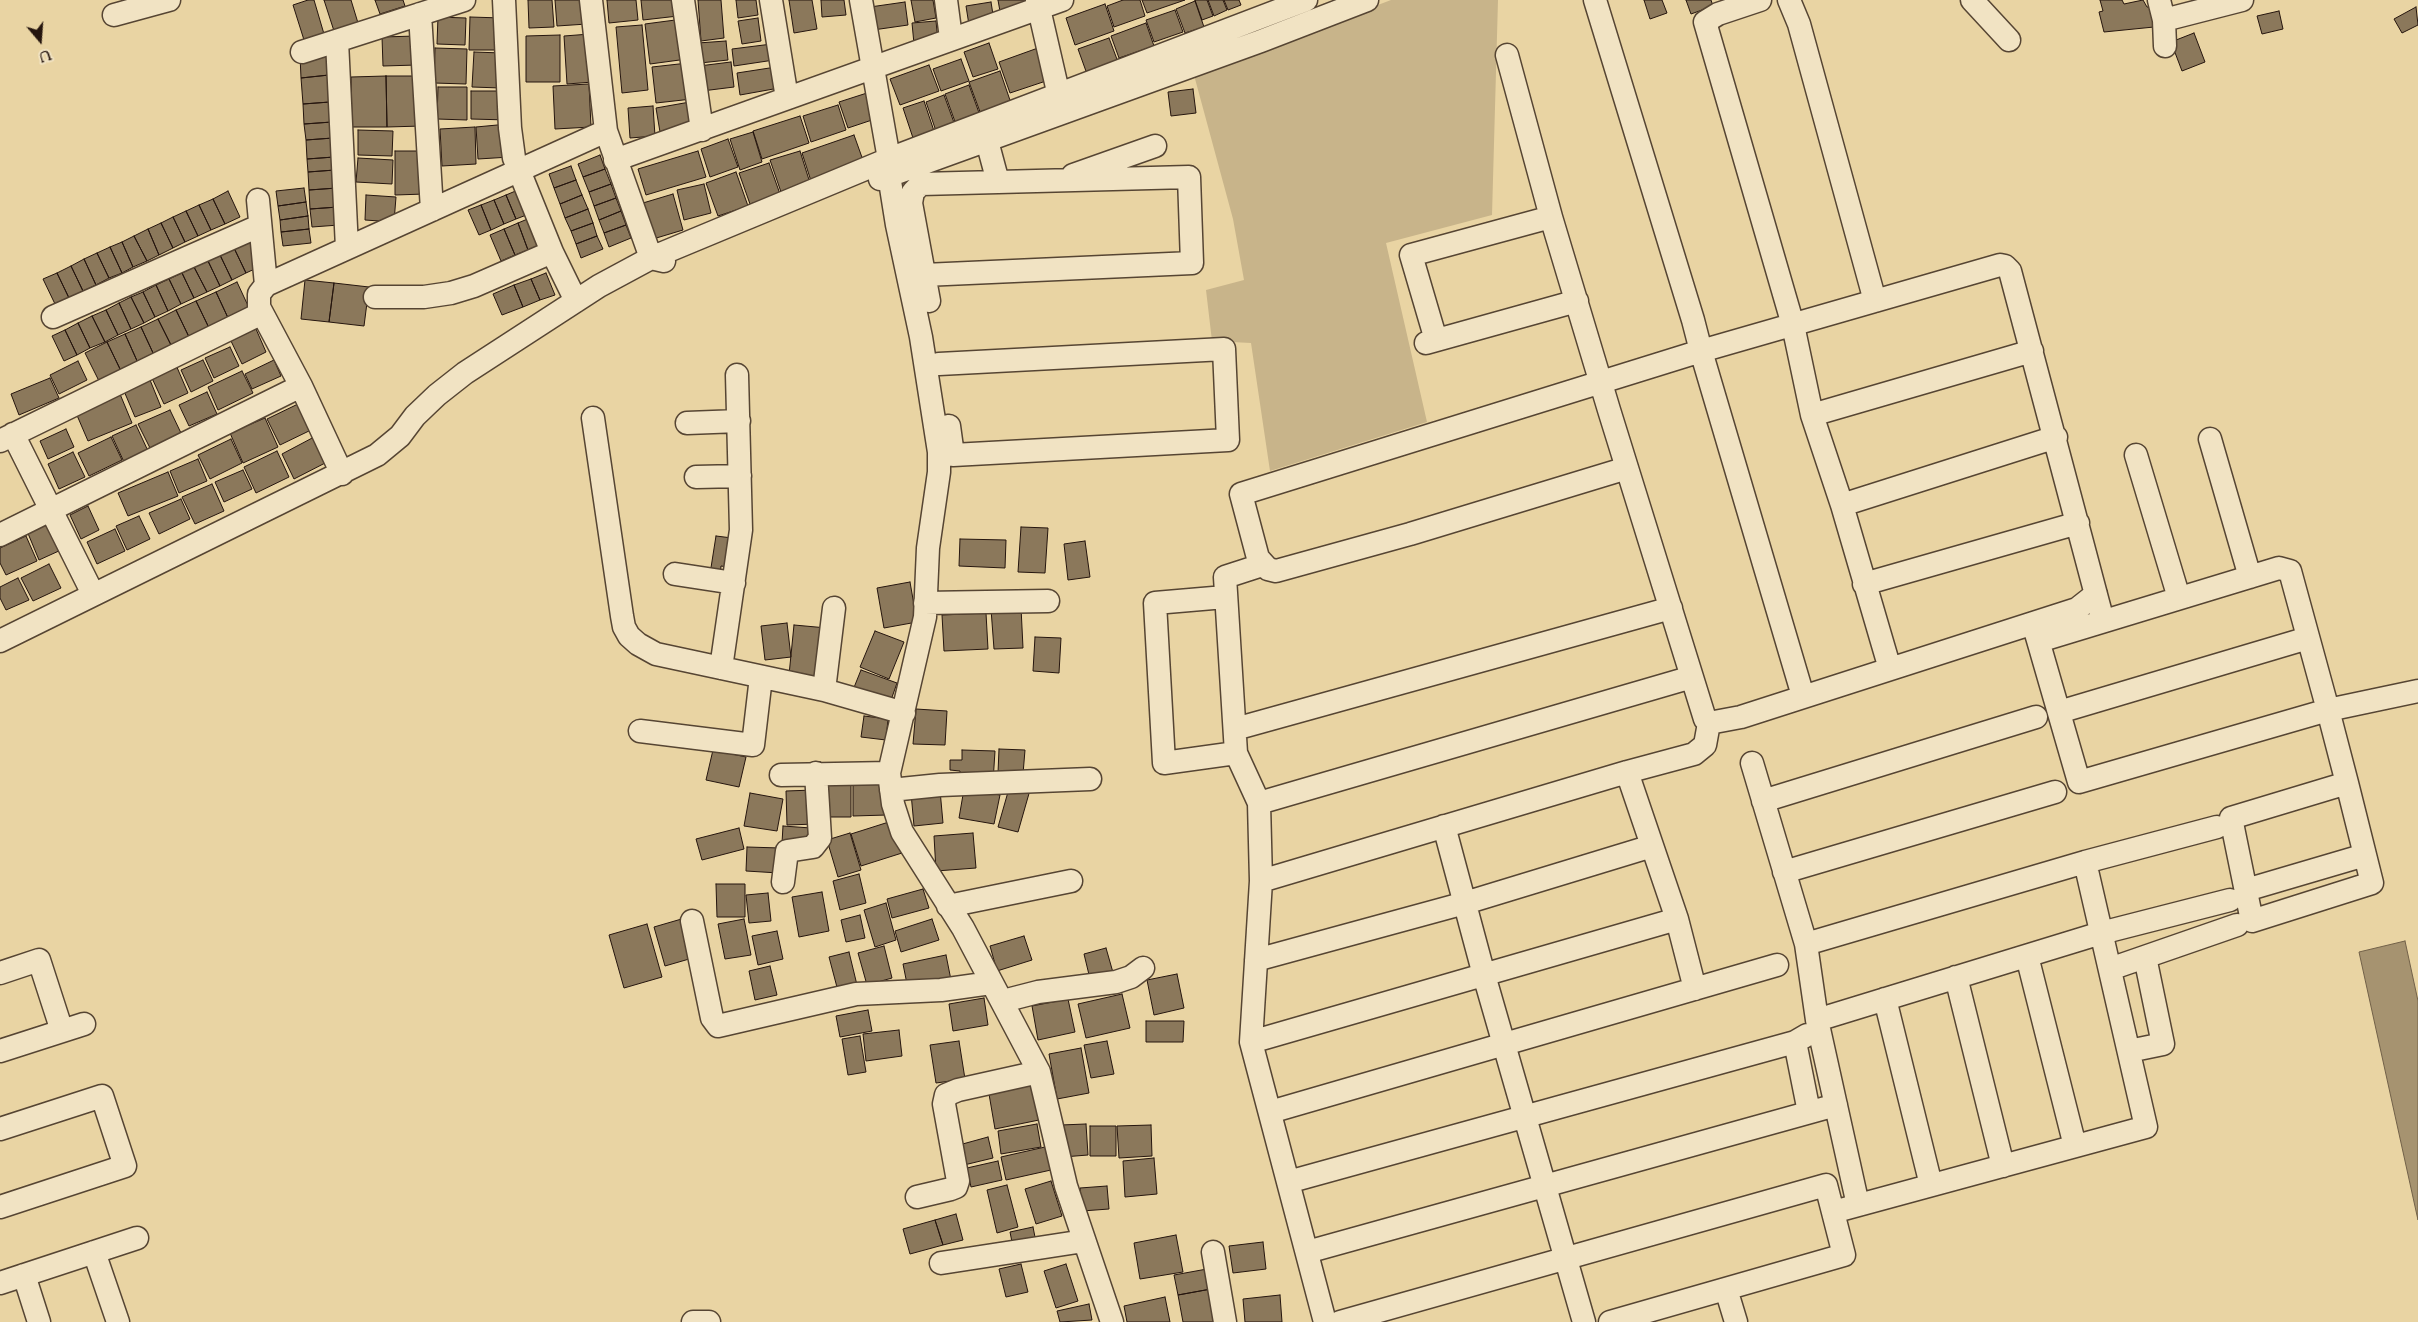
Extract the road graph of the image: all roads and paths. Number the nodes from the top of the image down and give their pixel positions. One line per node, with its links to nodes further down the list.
1 (169, 0): 17 (street)
2 (464, 0): 21 (street)
3 (504, 0): 38 (street)
4 (591, 0): 33 (street)
5 (683, 0): 32 (street)
6 (771, 0): 30 (street)
7 (861, 0): 29 (street)
8 (946, 0): 23 (street)
9 (1062, 0): 18 (street)
10 (1306, 0): 19 (street)
11 (1367, 0): 31 (street)
12 (1595, 0): 57 (street)
13 (1760, 0): 56 (street)
14 (1790, 0): 53 (street)
15 (1972, 0): 24 (street)
16 (2242, 0): 20 (street)
17 (139, 4): 22 (street)
18 (1038, 5): 23 (street); 31 (street)
19 (1250, 9): 31 (street)
20 (2161, 10): 26 (street)
21 (420, 14): 25 (street); 42 (street)
22 (114, 15)
23 (951, 38): 29 (street)
24 (2009, 40)
25 (338, 41): 27 (street); 45 (street)
26 (2165, 46)
27 (302, 52)
28 (1507, 55): 43 (street)
29 (872, 68): 30 (street); 37 (street)
30 (787, 98): 32 (street)
31 (1061, 104): 34 (street); 37 (street)
32 (702, 130): 36 (street)
33 (606, 131): 36 (street); 38 (street)
34 (987, 141): 37 (street); 39 (street)
35 (1155, 146): 40 (street)
36 (615, 160): 47 (street)
37 (889, 167): 47 (street); 89 (street)
38 (521, 171): 42 (street); 46 (street)
39 (998, 182): 40 (street); 48 (street)
40 (1052, 182): 48 (street)
41 (258, 200): 44 (street)
42 (432, 210): 45 (street)
43 (1551, 218): 52 (street); 52 (street)
44 (259, 226): 49 (street); 55 (street)
45 (348, 248): 49 (street)
46 (552, 252): 50 (street); 51 (street)
47 (651, 258): 51 (street)
48 (924, 275): 59 (street)
49 (266, 285): 54 (street)
50 (374, 297)
51 (576, 301): 72 (street)
52 (1577, 301): 61 (street)
53 (1875, 301): 56 (street); 58 (street)
54 (262, 313): 62 (street); 68 (street)
55 (54, 317)
56 (1793, 325): 57 (street); 63 (street)
57 (1700, 351): 61 (street); 102 (street)
58 (2032, 351): 63 (street); 67 (street)
59 (939, 364): 59 (street)
60 (737, 375): 65 (street)
61 (1601, 382): 71 (street); 79 (street)
62 (301, 386): 72 (street); 76 (street)
63 (1812, 415): 75 (street)
64 (593, 418): 96 (street)
65 (739, 421): 66 (street); 73 (street)
66 (687, 423)
67 (2056, 437): 75 (street); 77 (street)
68 (6, 438): 76 (street)
69 (2210, 439): 81 (street)
70 (2136, 455): 87 (street)
71 (1627, 468): 79 (street); 91 (street)
72 (342, 474): 84 (street)
73 (740, 476): 74 (street); 82 (street)
74 (696, 477)
75 (1842, 505): 83 (street)
76 (51, 510): 78 (street); 84 (street)
77 (2078, 522): 83 (street); 85 (street)
78 (0, 535)
79 (1262, 565): 86 (street)
80 (674, 574): 82 (street)
81 (2250, 577): 87 (street); 94 (street)
82 (734, 583): 96 (street)
83 (1864, 584): 97 (street)
84 (93, 594): 95 (street)
85 (2096, 594): 92 (street); 93 (street)
86 (1224, 597): 108 (street); 110 (street)
87 (2179, 598): 92 (street)
88 (1048, 601): 89 (street)
89 (925, 603): 105 (street)
90 (834, 608): 100 (street)
91 (1671, 608): 99 (street); 108 (street)
92 (2103, 621): 93 (street)
93 (2036, 632): 97 (street); 104 (street)
94 (2308, 638): 103 (street); 104 (street)
95 (0, 641)
96 (722, 668): 98 (street)
97 (1890, 669): 102 (street)
98 (762, 677): 100 (street); 109 (street)
99 (1692, 677): 107 (street); 120 (street)
100 (824, 690): 105 (street)
101 (2418, 691): 103 (street)
102 (1803, 696): 107 (street)
103 (2328, 710): 104 (street); 117 (street)
104 (2059, 712)
105 (904, 713): 116 (street)
106 (2036, 717): 119 (street)
107 (1709, 723): 112 (street)
108 (1235, 729): 110 (street)
109 (640, 731)
110 (1236, 753): 120 (street)
111 (1752, 763): 119 (street)
112 (1627, 772): 121 (street); 123 (street)
113 (816, 773): 114 (street); 116 (street); 129 (street)
114 (781, 775)
115 (1090, 779): 116 (street)
116 (890, 781): 132 (street)
117 (2347, 783): 124 (street); 130 (street)
118 (2055, 792): 126 (street)
119 (1763, 801): 126 (street)
120 (1259, 803): 128 (street)
121 (1444, 826): 128 (street); 131 (street)
122 (2217, 827): 125 (street)
123 (1652, 846): 131 (street); 133 (street)
124 (2365, 855): 130 (street); 130 (street)
125 (2084, 862): 136 (street); 137 (street)
126 (1784, 872): 137 (street)
127 (1070, 881): 132 (street)
128 (1261, 881): 140 (street)
129 (783, 882)
130 (2238, 895): 136 (street)
131 (1465, 903): 140 (street); 145 (street)
132 (948, 906): 148 (street)
133 (1677, 919): 145 (street); 147 (street)
134 (692, 921): 148 (street)
135 (2237, 925): 139 (street)
136 (2101, 934): 138 (street); 143 (street)
137 (1806, 944): 151 (street)
138 (2027, 956): 146 (street); 164 (street)
139 (2146, 956): 143 (street); 157 (street)
140 (1256, 960): 153 (street)
141 (1778, 965): 147 (street)
142 (1143, 968): 148 (street)
143 (2110, 969): 157 (street)
144 (0, 973): 152 (street)
145 (1484, 975): 153 (street); 155 (street)
146 (1956, 977): 149 (street); 165 (street)
147 (1694, 989): 155 (street)
148 (997, 992): 158 (street)
149 (1885, 999): 151 (street); 167 (street)
150 (84, 1024): 152 (street)
151 (1818, 1024): 154 (street); 159 (street)
152 (62, 1031): 156 (street)
153 (1252, 1042): 160 (street)
154 (1794, 1042): 161 (street); 162 (street)
155 (1504, 1044): 160 (street); 162 (street)
156 (0, 1051)
157 (2129, 1051): 164 (street)
158 (1039, 1072): 169 (street); 174 (street)
159 (1836, 1105): 161 (street); 170 (street)
160 (1270, 1112): 166 (street)
161 (1809, 1112): 168 (street)
162 (1526, 1116): 166 (street); 168 (street)
163 (0, 1129): 171 (street)
164 (2075, 1146): 165 (street)
165 (2003, 1166): 167 (street)
166 (1288, 1182): 177 (street)
167 (1931, 1185): 170 (street)
168 (1546, 1186): 177 (street); 178 (street)
169 (917, 1197)
170 (1858, 1205): 172 (street)
171 (0, 1207)
172 (1833, 1212): 178 (street); 182 (street)
173 (136, 1238): 175 (street)
174 (1084, 1241): 179 (street); 187 (street)
175 (94, 1252): 180 (street); 184 (street)
176 (1213, 1252): 188 (street)
177 (1307, 1252): 189 (street)
178 (1566, 1258): 190 (street); 191 (street)
179 (941, 1263)
180 (24, 1275): 181 (street); 183 (street)
181 (0, 1283)
182 (1726, 1289): 192 (street); 193 (street)
183 (39, 1322)
184 (118, 1322)
185 (693, 1322): 186 (street)
186 (709, 1322)
187 (1112, 1322)
188 (1226, 1322)
189 (1326, 1322)
190 (1340, 1322)
191 (1584, 1322)
192 (1610, 1322)
193 (1736, 1322)

